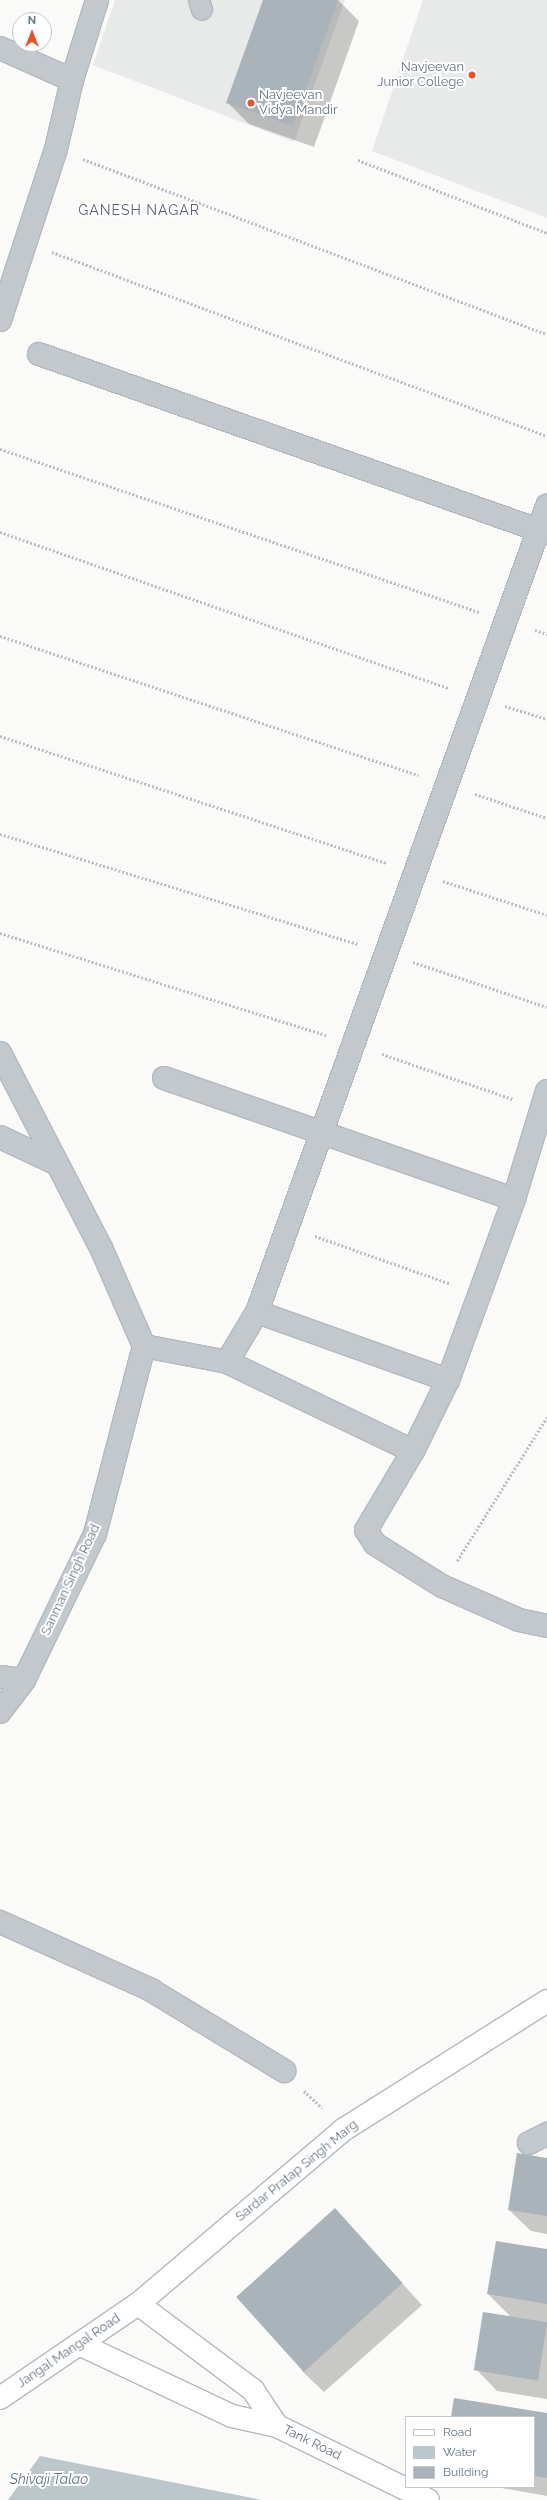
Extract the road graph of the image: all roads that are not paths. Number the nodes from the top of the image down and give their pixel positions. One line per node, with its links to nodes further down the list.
1 (97, 0): 3 (street)
2 (0, 48): 3 (street)
3 (72, 80): 4 (street)
4 (0, 320)
5 (39, 354): 7 (street)
6 (547, 506): 7 (street)
7 (542, 532): 11 (street)
8 (0, 1053): 13 (street)
9 (164, 1078): 11 (street)
10 (544, 1100): 14 (street)
11 (322, 1132): 14 (street); 15 (street)
12 (0, 1136): 13 (street)
13 (57, 1164): 16 (street)
14 (514, 1199): 18 (street)
15 (257, 1312): 17 (street); 18 (street)
16 (144, 1346): 17 (street); 22 (street, Sanman Singh Road)
17 (227, 1362): 19 (street)
18 (448, 1380): 19 (street)
19 (413, 1452): 20 (street)
20 (547, 1626)
21 (0, 1677): 22 (street)
22 (24, 1680): 23 (street, Sanman Singh Road)
23 (0, 1712)
24 (0, 1922): 26 (street)
25 (547, 2001): 27 (main road, Sardar Pratap Singh Marg)
26 (284, 2071)
27 (138, 2304): 28 (main road, Jangal Mangal Road); 30 (main road, Tank Road)
28 (79, 2344): 29 (main road, Jangal Mangal Road); 30 (main road)
29 (0, 2398)
30 (277, 2426): 31 (main road, Tank Road)
31 (428, 2500)

